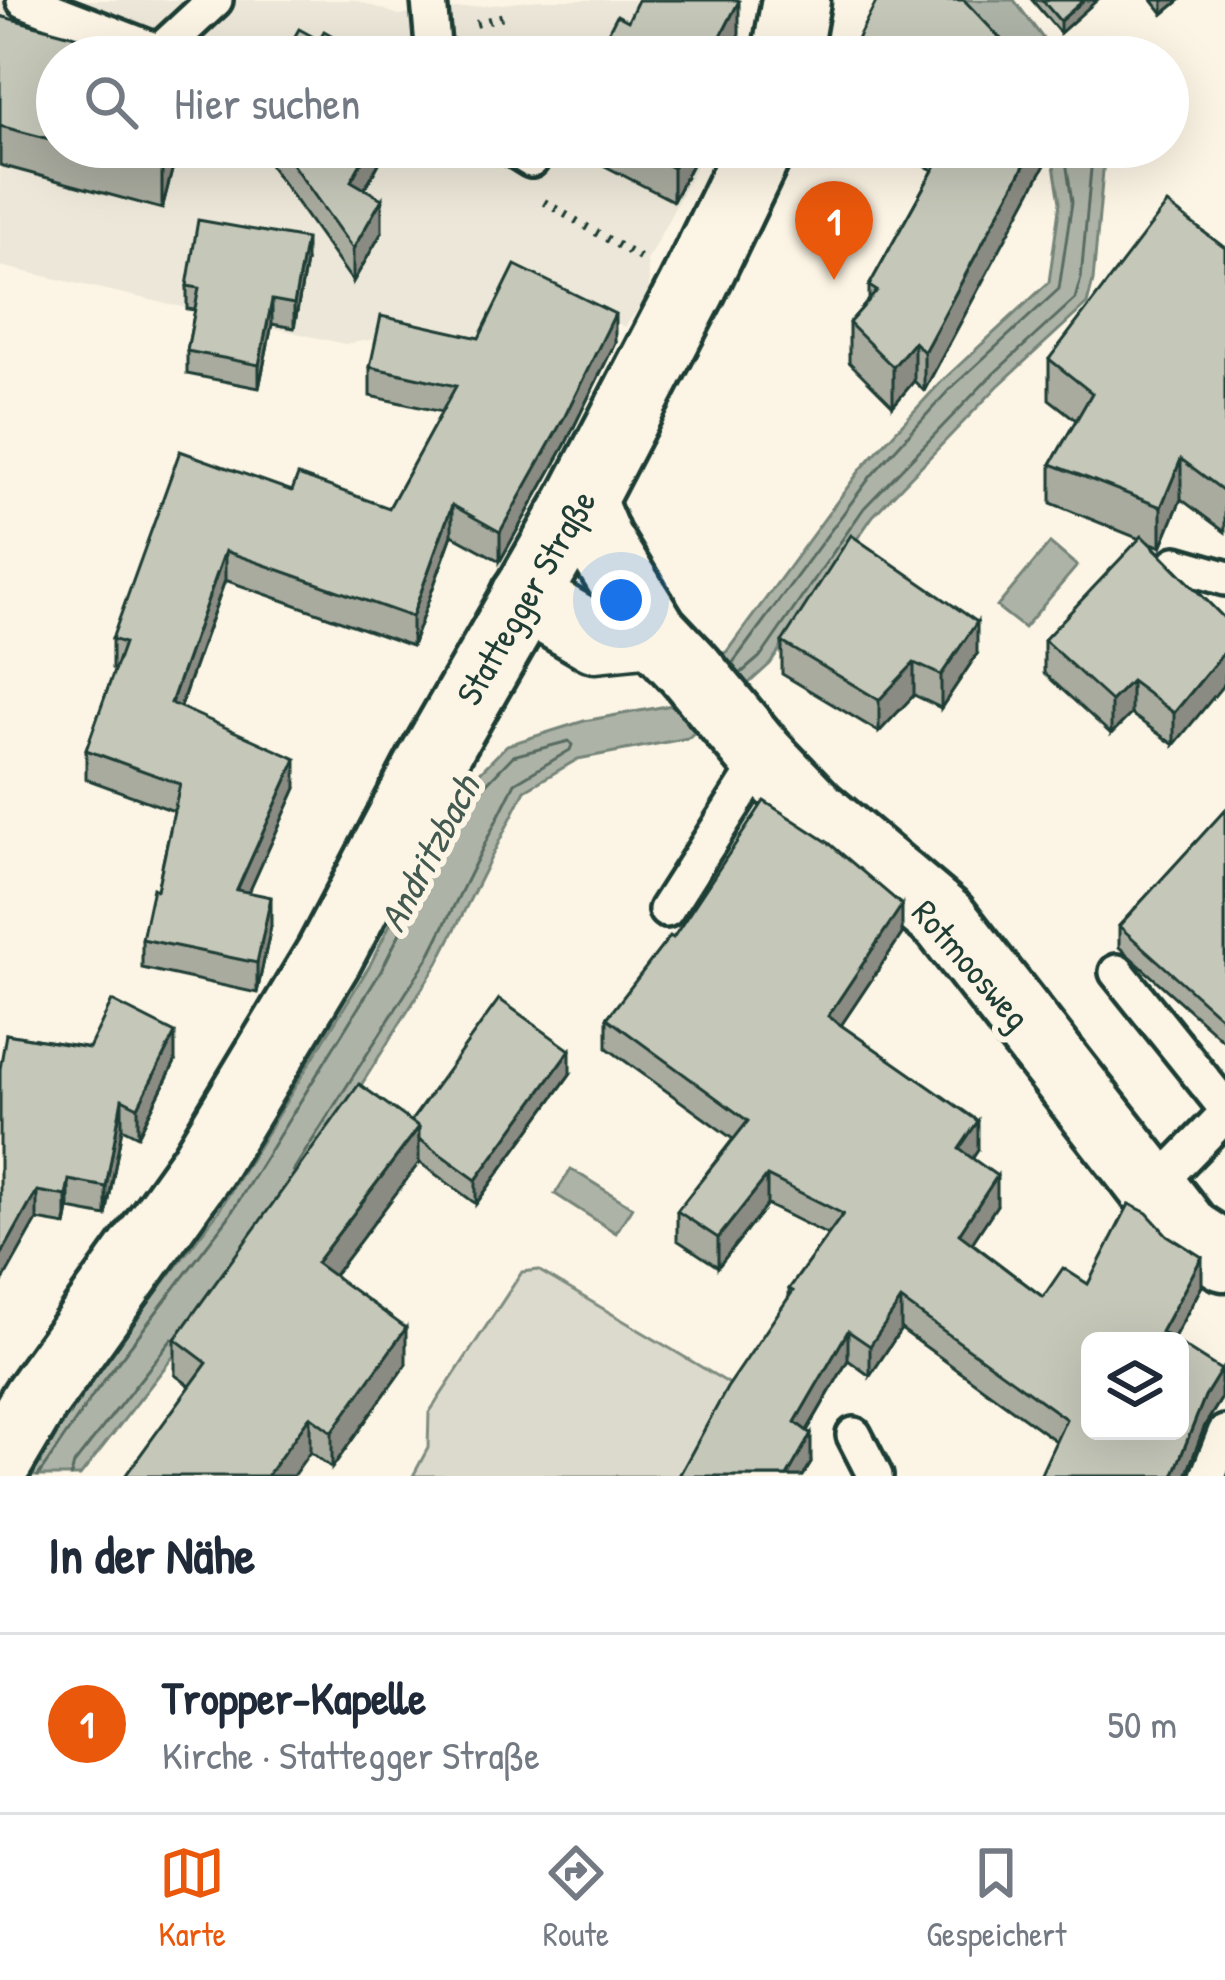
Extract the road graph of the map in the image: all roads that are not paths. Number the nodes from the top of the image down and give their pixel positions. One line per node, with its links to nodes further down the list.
1 (24, 0): 5 (lane)
2 (215, 0): 6 (lane)
3 (429, 0): 7 (lane)
4 (796, 0): 8 (street)
5 (117, 36)
6 (176, 36)
7 (432, 36)
8 (790, 36)
9 (750, 168): 10 (street, Stattegger Straße)
10 (581, 501): 13 (street, Stattegger Straße); 14 (street, Rotmoosweg)
11 (1176, 564): 12 (lane)
12 (1225, 578)
13 (525, 597): 14 (street); 23 (street, Stattegger Straße)
14 (672, 651): 15 (street, Rotmoosweg)
15 (752, 745): 16 (lane); 19 (street, Rotmoosweg)
16 (666, 910)
17 (1117, 972): 18 (lane)
18 (1225, 1111): 19 (lane)
19 (1154, 1189): 20 (street, Rotmoosweg)
20 (1225, 1257)
21 (1225, 1432): 25 (lane)
22 (854, 1435): 24 (lane)
23 (0, 1460)
24 (875, 1476)
25 (1208, 1476)

